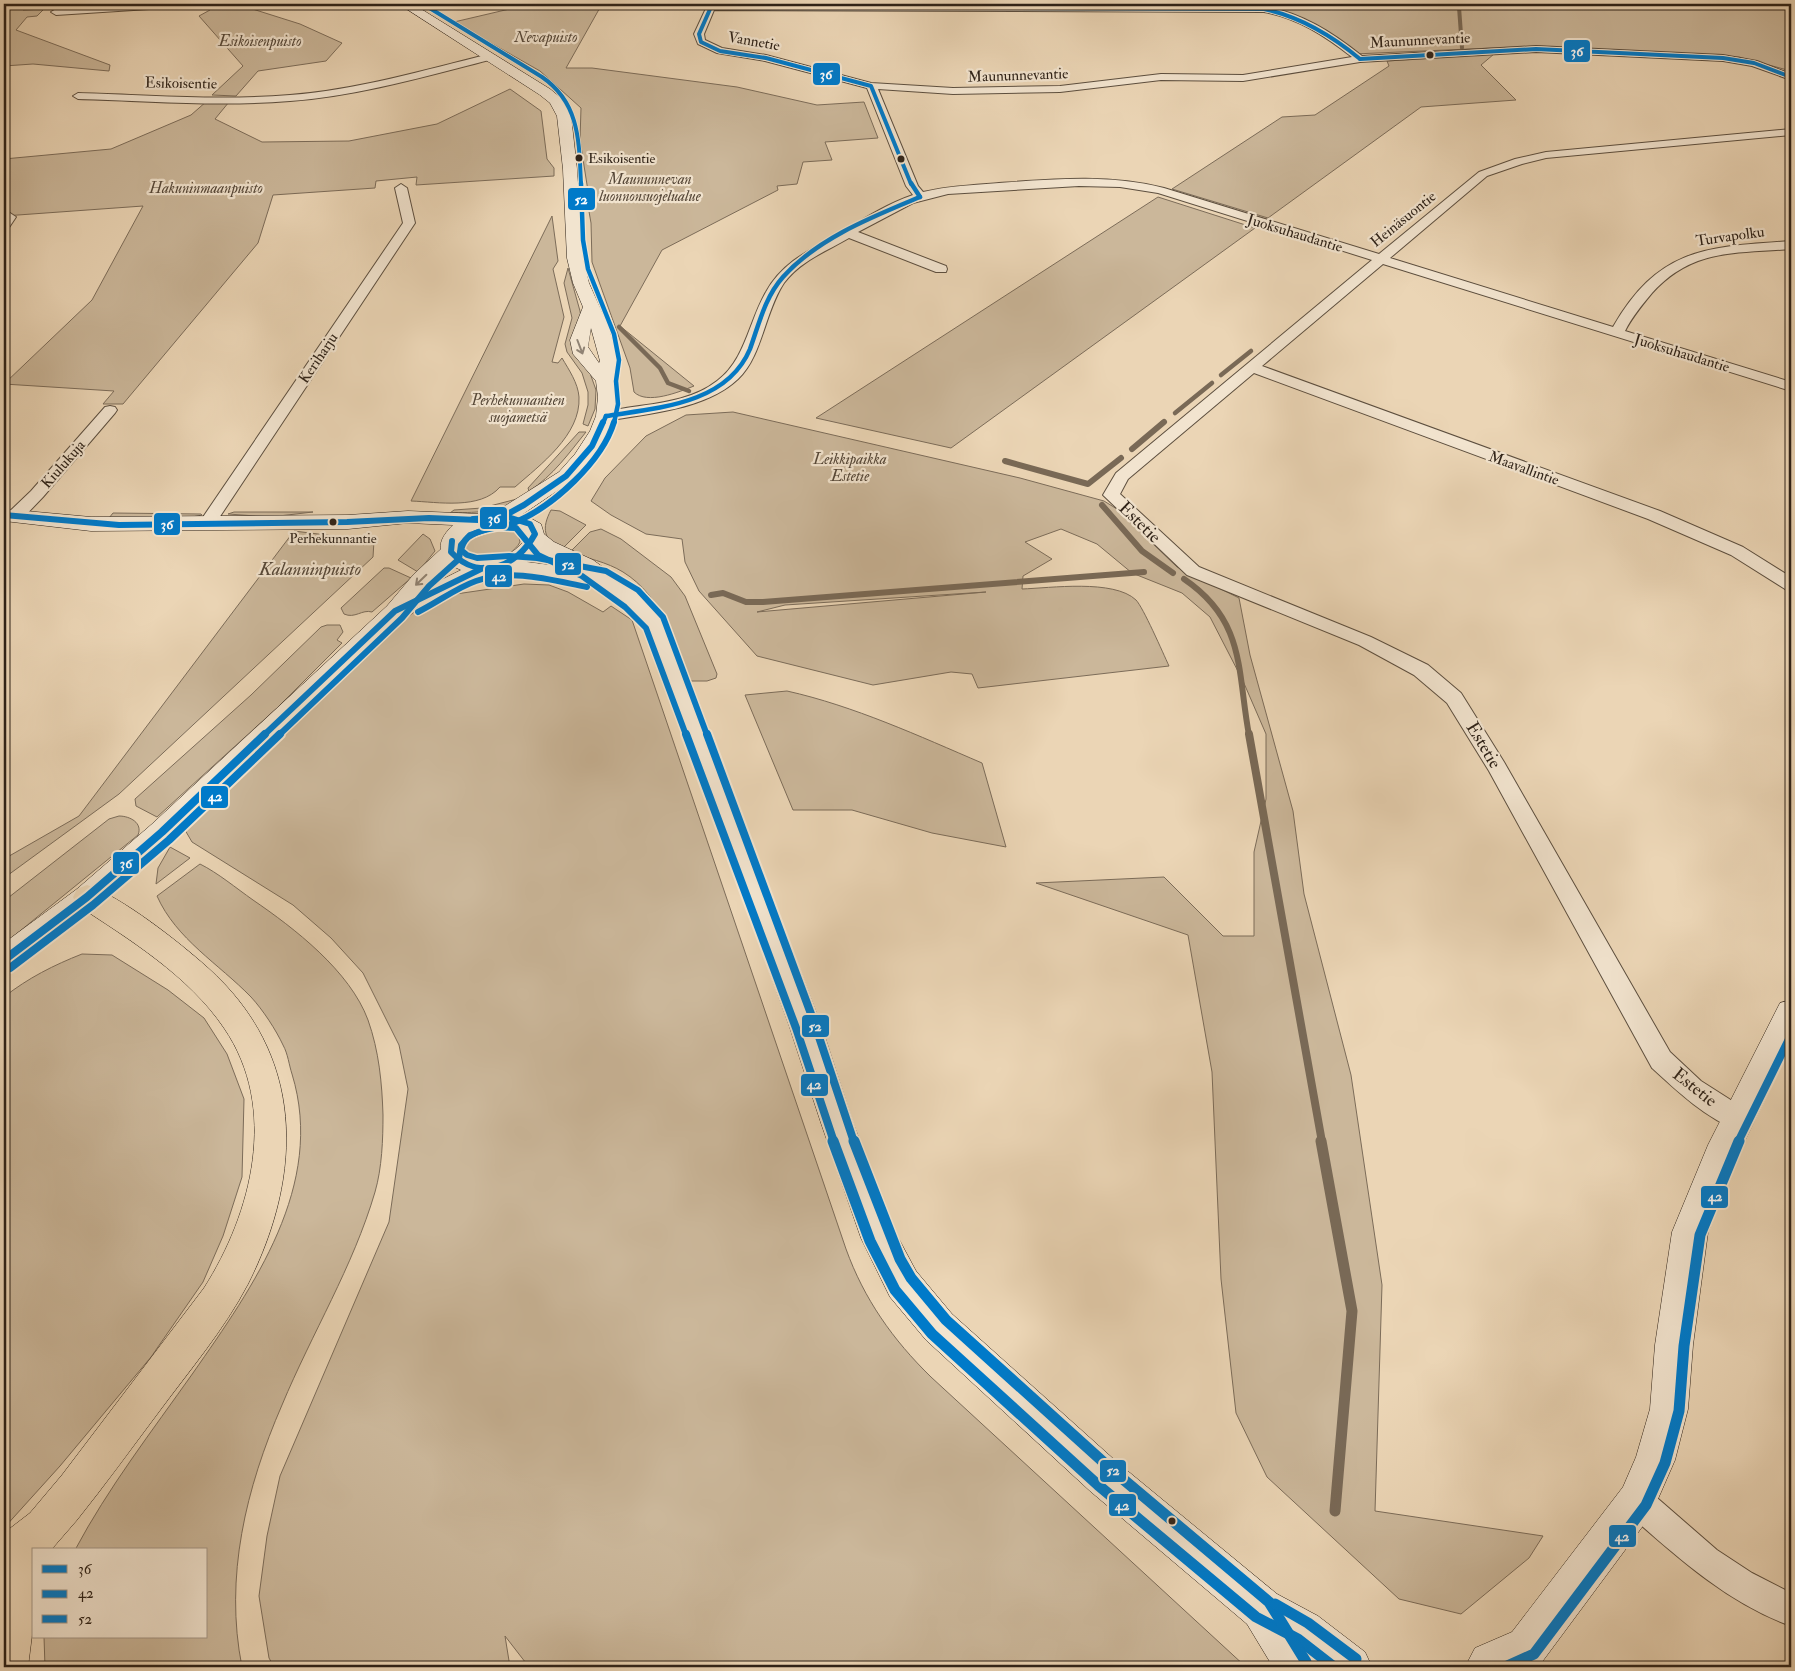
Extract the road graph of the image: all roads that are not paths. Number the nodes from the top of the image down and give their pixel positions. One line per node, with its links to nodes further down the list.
1 (180, 4): 4 (street)
2 (405, 4): 5 (main road)
3 (712, 6): 6 (street); 8 (street, Vannetie)
4 (56, 12)
5 (490, 57): 9 (street, Esikoisentie); 17 (main road)
6 (1360, 59): 7 (street, Maununnevantie); 8 (street, Maununnevantie)
7 (1791, 76)
8 (871, 86): 12 (street)
9 (78, 96)
10 (1791, 132): 15 (street, Heinäsuontie)
11 (401, 188): 30 (street, Keriharju)
12 (920, 197): 13 (street, Juoksuhaudantie); 15 (street, Juoksuhaudantie)
13 (848, 233): 16 (street); 23 (street, Juoksuhaudantie)
14 (1791, 245): 18 (street, Turvapolku)
15 (1380, 259): 18 (street, Juoksuhaudantie); 19 (street, Heinäsuontie)
16 (941, 268)
17 (591, 308): 20 (main road); 20 (main road, one-way to 20)
18 (1617, 333): 21 (street, Juoksuhaudantie)
19 (1250, 367): 25 (street, Heinäsuontie); 35 (street, Maavallintie)
20 (605, 380): 23 (main road)
21 (1791, 387)
22 (110, 410): 26 (street, Kiulukuja)
23 (606, 416): 24 (main road)
24 (566, 476): 27 (main road); 31 (main road)
25 (1111, 495): 40 (street, Estetie)
26 (9, 516): 30 (main road)
27 (502, 516): 28 (main road); 31 (main road)
28 (480, 520): 29 (main road); 32 (main road)
29 (382, 521): 30 (main road); 32 (main road)
30 (207, 523)
31 (534, 533): 33 (main road); 34 (main road)
32 (452, 547): 33 (main road); 36 (main road, one-way to 36)
33 (492, 567): 34 (main road); 36 (main road)
34 (601, 580): 45 (main road)
35 (1791, 585)
36 (395, 611): 37 (main road)
37 (87, 897): 38 (main road); 42 (highway)
38 (4, 960)
39 (1791, 1013): 40 (main road)
40 (1739, 1119): 41 (main road)
41 (1637, 1501): 46 (street); 47 (main road)
42 (40, 1544): 43 (highway)
43 (4, 1558)
44 (32, 1564): 48 (highway)
45 (1262, 1609): 49 (main road); 50 (main road)
46 (1791, 1610)
47 (1526, 1657): 51 (main road)
48 (6, 1667)
49 (1298, 1667)
50 (1350, 1667)
51 (1486, 1667)

